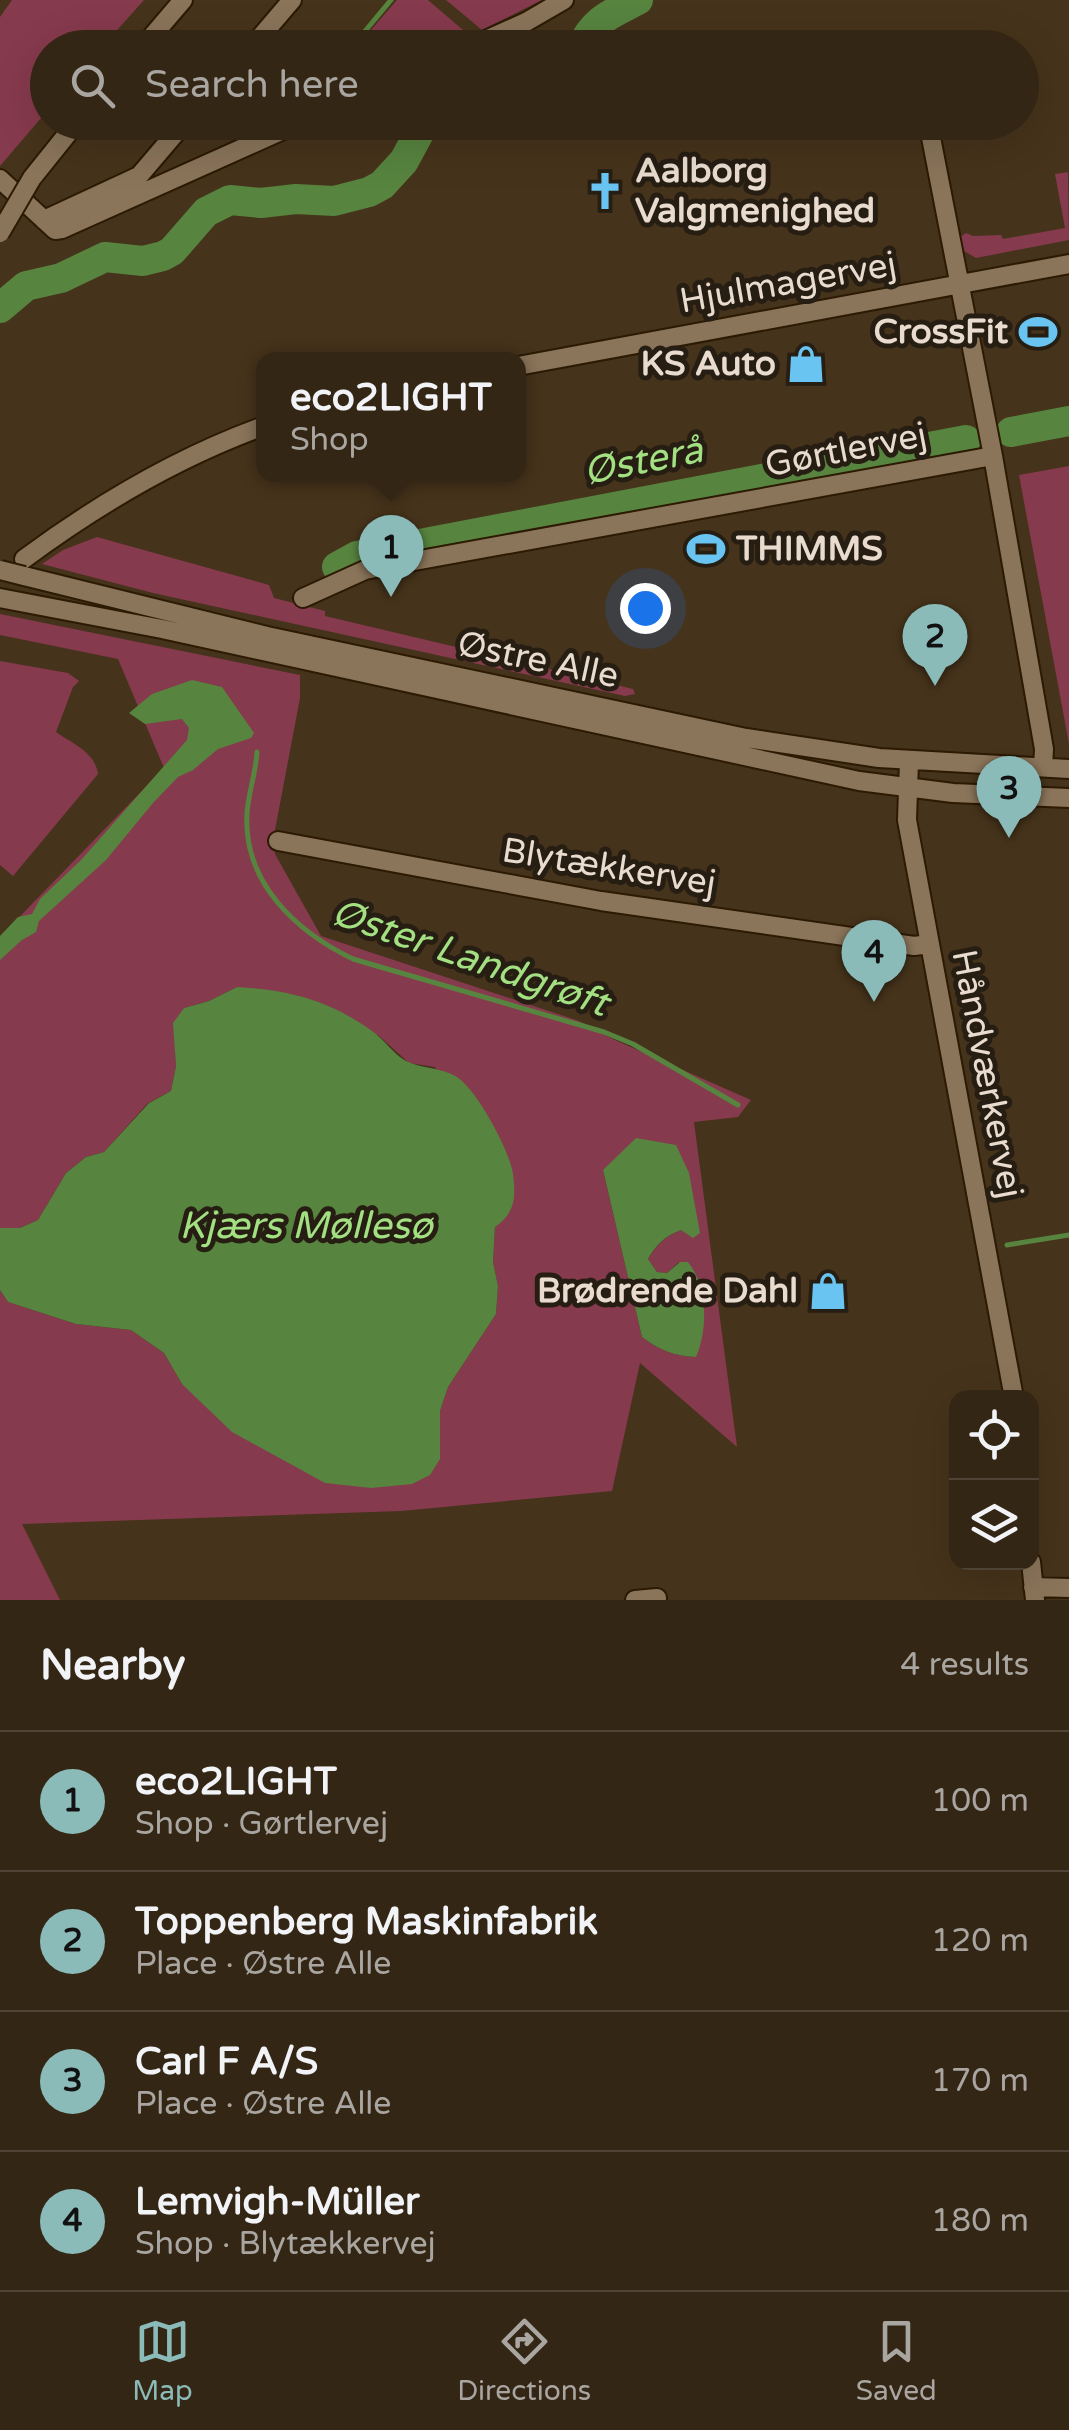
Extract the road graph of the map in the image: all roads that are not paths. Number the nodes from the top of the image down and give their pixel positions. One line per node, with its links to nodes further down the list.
1 (292, 0): 5 (street)
2 (564, 0): 6 (street)
3 (178, 6): 4 (street)
4 (157, 30)
5 (266, 30)
6 (508, 30)
7 (63, 140): 13 (street, bridge)
8 (169, 140): 12 (street)
9 (261, 140): 12 (street)
10 (931, 140): 15 (street)
11 (0, 179): 12 (street)
12 (44, 220)
13 (0, 233)
14 (1069, 264): 15 (street, Hjulmagervej)
15 (958, 285): 16 (street, Hjulmagervej); 18 (street)
16 (526, 365)
17 (256, 430): 19 (street)
18 (993, 456): 22 (street, Gørtlervej); 24 (street)
19 (24, 568): 20 (street, Østre Alle, bridge); 23 (street, Østre Alle)
20 (0, 570)
21 (0, 598): 26 (street, Østre Alle)
22 (303, 598)
23 (909, 761): 24 (street, Østre Alle); 26 (street, Håndværkervej)
24 (1043, 768): 25 (street, Østre Alle)
25 (1069, 768)
26 (906, 788): 27 (street, Østre Alle); 29 (street, Håndværkervej)
27 (1069, 798)
28 (278, 841): 29 (street, Blytækkervej)
29 (930, 944): 30 (street, Håndværkervej)
30 (1013, 1390)
31 (1069, 1588): 32 (street)
32 (1034, 1593)
33 (657, 1598): 34 (street)
34 (636, 1600)

